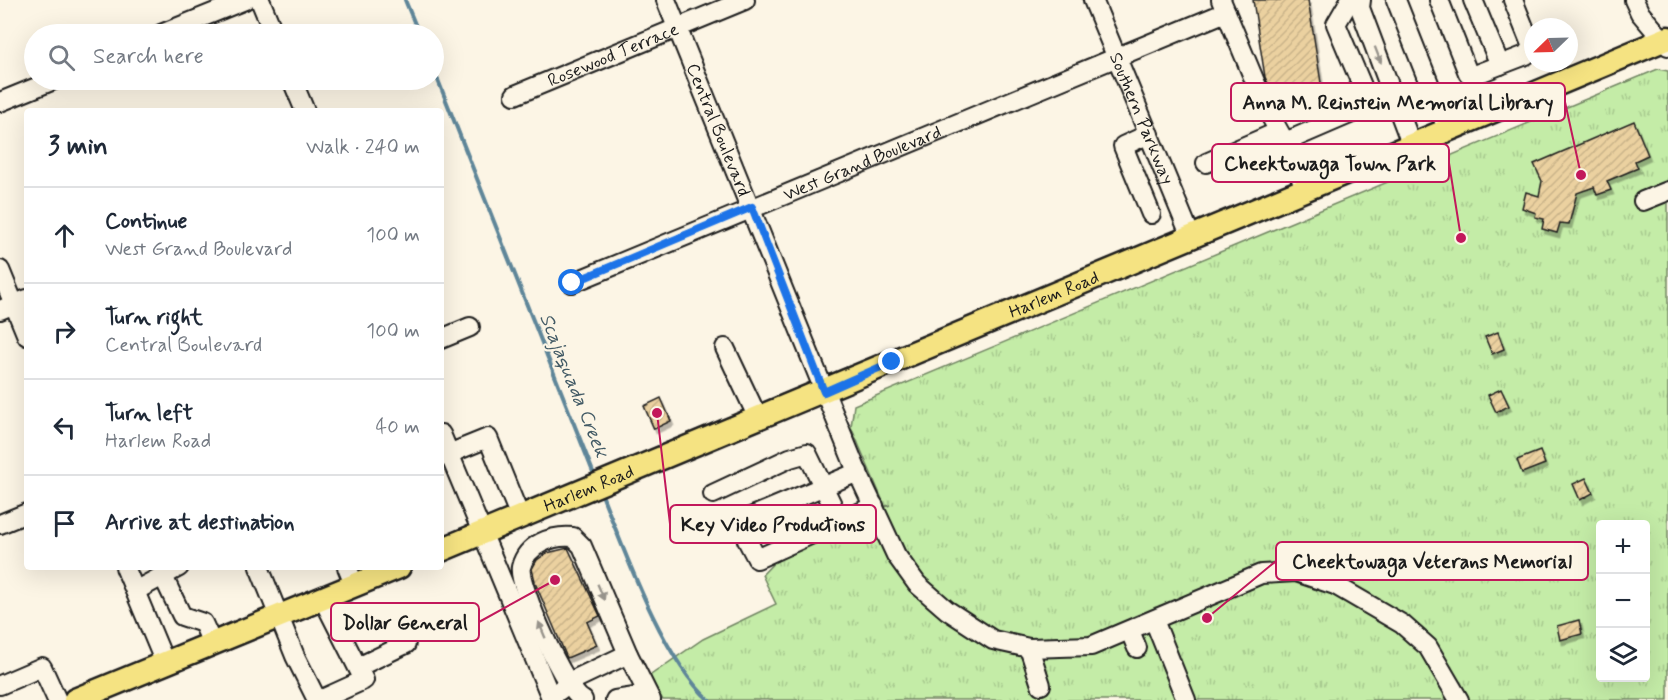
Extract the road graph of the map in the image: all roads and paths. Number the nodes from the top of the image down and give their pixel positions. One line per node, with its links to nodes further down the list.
1 (245, 0): 13 (street)
2 (260, 0): 14 (street)
3 (666, 0): 15 (street, Central Boulevard)
4 (745, 0): 15 (street, Rosewood Terrace)
5 (1094, 0): 17 (street, Southern Parkway)
6 (1396, 0): 24 (street)
7 (1439, 0): 18 (street)
8 (1473, 0): 18 (street)
9 (1513, 0): 18 (street)
10 (1634, 0): 16 (street)
11 (1351, 1): 26 (street); 27 (street, one-way to 27)
12 (1224, 6): 17 (street, West Grand Boulevard); 26 (street)
13 (186, 24)
14 (270, 24)
15 (678, 28): 21 (street, Rosewood Terrace); 34 (street, Central Boulevard)
16 (1666, 41): 24 (main road, Harlem Road)
17 (1117, 57): 25 (street, Southern Parkway); 34 (street, West Grand Boulevard)
18 (1500, 65)
19 (29, 90): 22 (street)
20 (296, 90): 23 (street)
21 (514, 94)
22 (0, 102)
23 (304, 108)
24 (1448, 131): 27 (main road, Harlem Road)
25 (1149, 134): 29 (street, Southern Parkway); 32 (street)
26 (1281, 137): 28 (street); 30 (street)
27 (1412, 146): 30 (main road, Harlem Road)
28 (1206, 163)
29 (1170, 184): 32 (street); 36 (street, Southern Parkway)
30 (1306, 190): 36 (main road, Harlem Road)
31 (1668, 191): 33 (street)
32 (1143, 195): 35 (street)
33 (1643, 201)
34 (752, 207): 38 (street, West Grand Boulevard); 44 (street, Central Boulevard)
35 (1151, 214)
36 (1191, 237): 44 (main road, Harlem Road)
37 (0, 270): 39 (street)
38 (572, 283)
39 (14, 304): 41 (street)
40 (470, 327): 42 (street)
41 (24, 329)
42 (444, 338)
43 (725, 348): 45 (street)
44 (824, 392): 45 (main road, Harlem Road); 47 (street, Central Boulevard)
45 (758, 418): 52 (main road, Harlem Road)
46 (445, 455): 52 (street); 55 (street)
47 (858, 472): 48 (street); 50 (street, Central Boulevard)
48 (825, 487): 49 (street); 53 (street); 53 (street)
49 (712, 494)
50 (874, 506): 53 (street); 70 (street, Central Boulevard)
51 (24, 514): 54 (street)
52 (527, 514): 55 (main road, Harlem Road); 56 (street)
53 (840, 521)
54 (0, 524)
55 (481, 533): 57 (main road, Harlem Road); 77 (street)
56 (545, 541): 71 (street, one-way to 71); 74 (street, one-way to 56)
57 (444, 549)
58 (126, 570): 64 (street)
59 (172, 570): 62 (street)
60 (260, 570): 66 (street)
61 (383, 570): 63 (main road)
62 (162, 574): 64 (street); 68 (street)
63 (351, 576): 65 (main road)
64 (135, 591): 72 (street)
65 (322, 597): 66 (main road); 73 (street)
66 (278, 616): 68 (main road); 81 (street)
67 (1154, 620): 70 (street, Central Boulevard); 84 (street); 85 (street, Central Boulevard)
68 (212, 643): 72 (main road)
69 (406, 644): 73 (street)
70 (1029, 648): 76 (street)
71 (628, 654): 74 (street); 78 (street)
72 (165, 663): 80 (main road)
73 (358, 667): 81 (street)
74 (567, 682): 77 (street); 82 (street)
75 (0, 685): 79 (street)
76 (1041, 685)
77 (551, 698)
78 (650, 698): 83 (street)
79 (57, 700)
80 (75, 700)
81 (318, 700)
82 (583, 700)
83 (615, 700)
84 (1186, 700)
85 (1459, 700)

